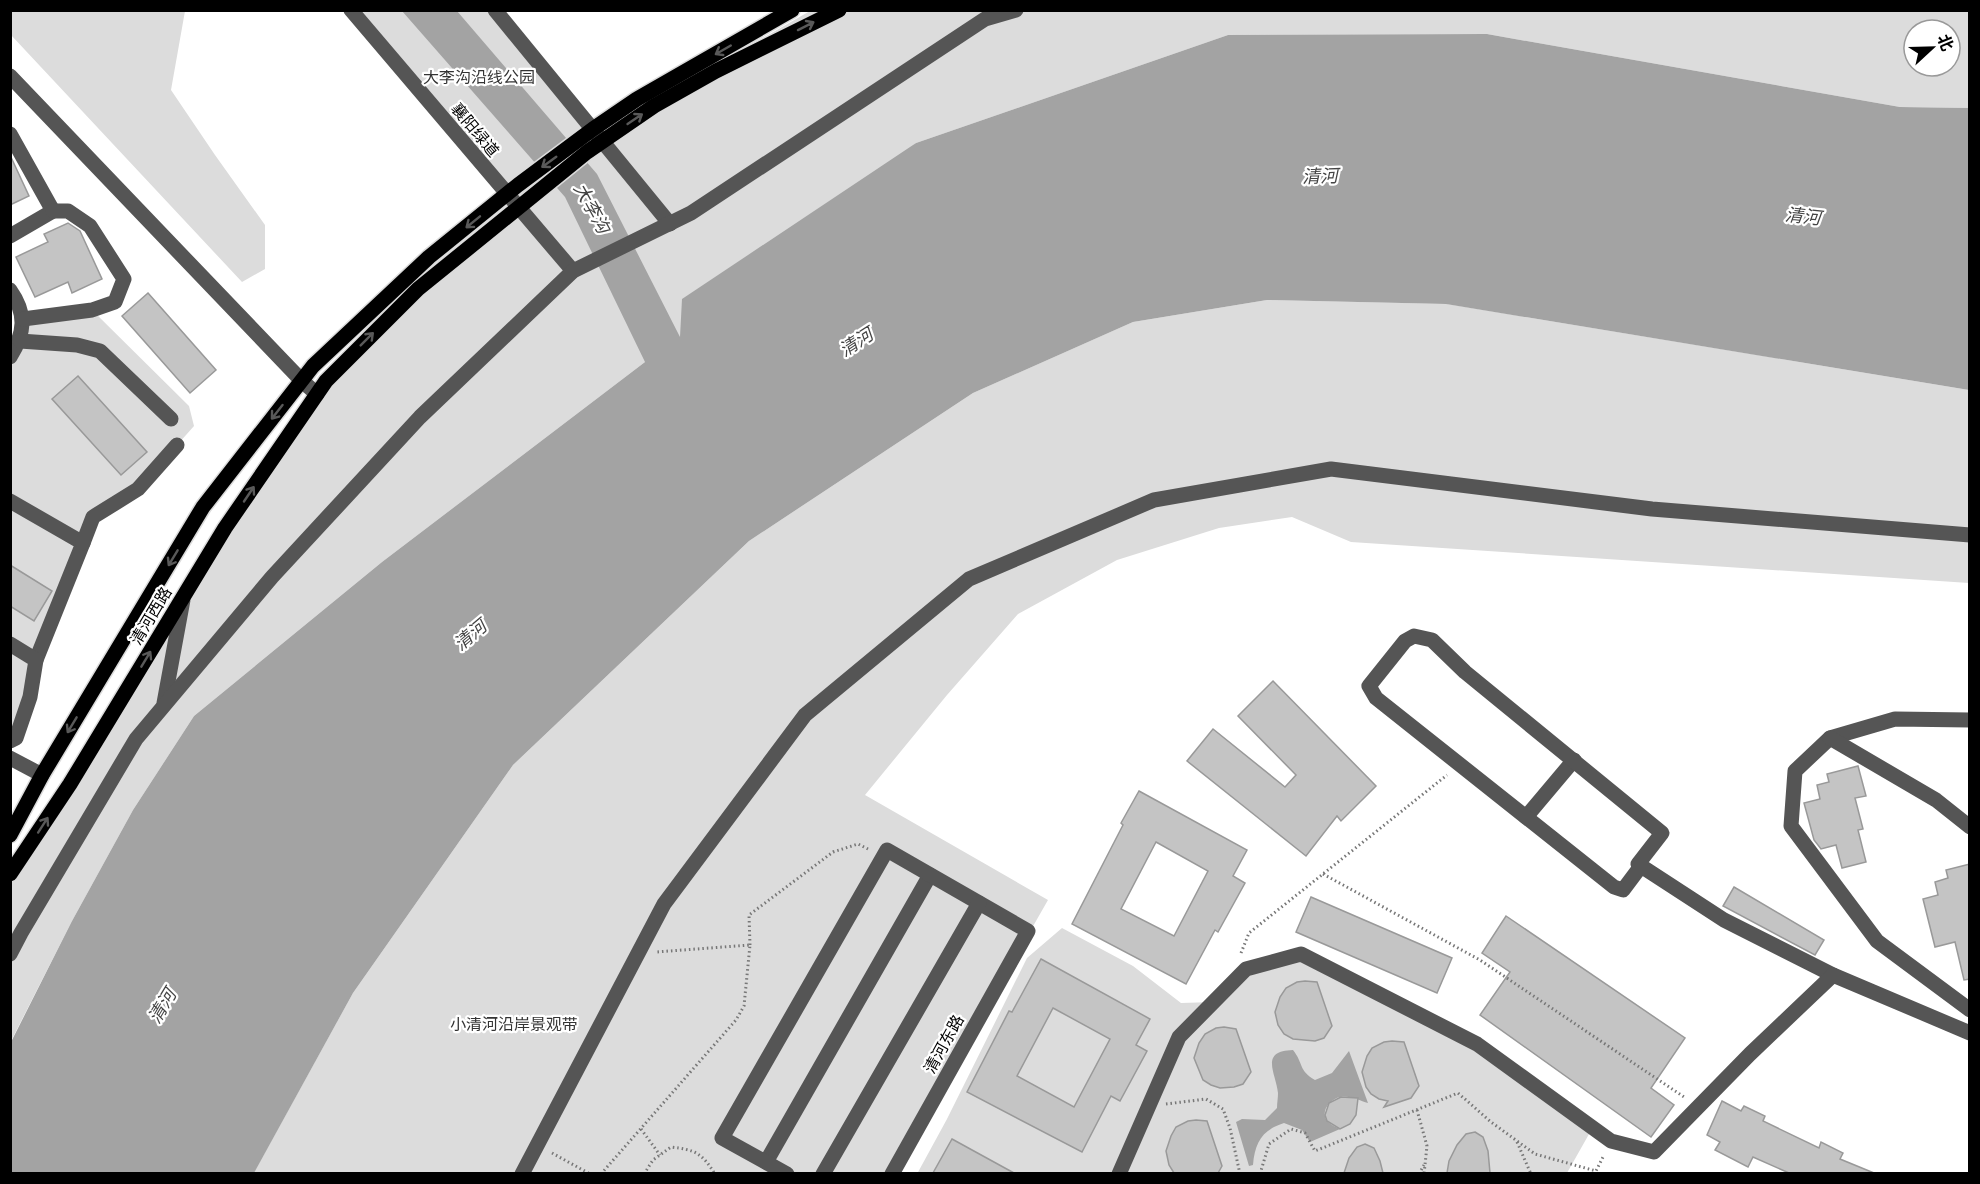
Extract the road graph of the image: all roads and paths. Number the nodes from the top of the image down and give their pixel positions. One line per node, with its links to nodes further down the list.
1 (351, 10): 10 (street, 襄阳绿道)
2 (495, 10): 8 (street)
3 (792, 10): 8 (main road, one-way to 8)
4 (838, 10): 9 (main road, one-way to 4)
5 (1016, 10): 13 (street)
6 (10, 76): 20 (street)
7 (10, 134): 12 (street)
8 (587, 140): 9 (main road); 10 (main road, one-way to 10); 11 (main road, 清河西路)
9 (603, 141): 13 (street)
10 (512, 190): 11 (street, 襄阳绿道); 20 (main road, one-way to 20)
11 (523, 203): 15 (street, 襄阳绿道); 21 (main road, 清河西路, one-way to 11)
12 (53, 211): 14 (street); 17 (street)
13 (665, 226): 15 (street)
14 (10, 236)
15 (580, 268): 30 (street)
16 (10, 290): 17 (street)
17 (23, 319): 18 (street)
18 (20, 341): 19 (street); 22 (street)
19 (10, 357)
20 (302, 381): 21 (street); 37 (main road, one-way to 37)
21 (317, 394): 27 (main road, 清河西路, one-way to 21)
22 (171, 419)
23 (177, 445): 26 (street)
24 (10, 501): 26 (street)
25 (1970, 536): 48 (street)
26 (83, 543): 29 (street)
27 (183, 597): 30 (street); 43 (main road, 清河西路, one-way to 27)
28 (10, 644): 29 (street)
29 (36, 660): 33 (street)
30 (163, 706): 49 (street)
31 (1970, 720): 32 (street)
32 (1830, 738): 39 (street); 52 (street)
33 (10, 741)
34 (10, 758): 37 (street)
35 (1574, 760): 36 (street); 38 (street); 42 (street)
36 (1457, 763): 38 (street); 44 (path)
37 (42, 775): 40 (main road)
38 (1526, 817): 42 (street)
39 (1970, 827)
40 (10, 835)
41 (883, 857): 45 (street); 47 (path); 62 (street)
42 (1641, 866): 51 (street)
43 (10, 874)
44 (1323, 874): 50 (path); 55 (path)
45 (930, 875): 46 (street); 62 (street)
46 (979, 903): 70 (street); 71 (street, 清河东路)
47 (750, 945): 48 (path); 57 (path)
48 (639, 953): 60 (street)
49 (10, 954)
50 (1246, 969): 54 (street); 59 (street)
51 (1833, 975): 53 (street); 55 (street)
52 (1970, 1010)
53 (1970, 1033)
54 (1149, 1107): 72 (street); 73 (path)
55 (1698, 1107): 59 (street)
56 (1417, 1110): 58 (path); 63 (path); 74 (path)
57 (640, 1129): 61 (path); 66 (path)
58 (1516, 1141): 59 (path); 77 (path)
59 (1611, 1141)
60 (537, 1145): 64 (street); 65 (path)
61 (660, 1155): 67 (path); 68 (path)
62 (766, 1162): 69 (street)
63 (1425, 1163): 75 (path); 76 (path)
64 (522, 1173)
65 (590, 1173)
66 (601, 1173)
67 (644, 1173)
68 (715, 1173)
69 (787, 1173)
70 (823, 1173)
71 (892, 1173)
72 (1119, 1173)
73 (1240, 1173)
74 (1260, 1173)
75 (1419, 1173)
76 (1424, 1173)
77 (1532, 1173)

